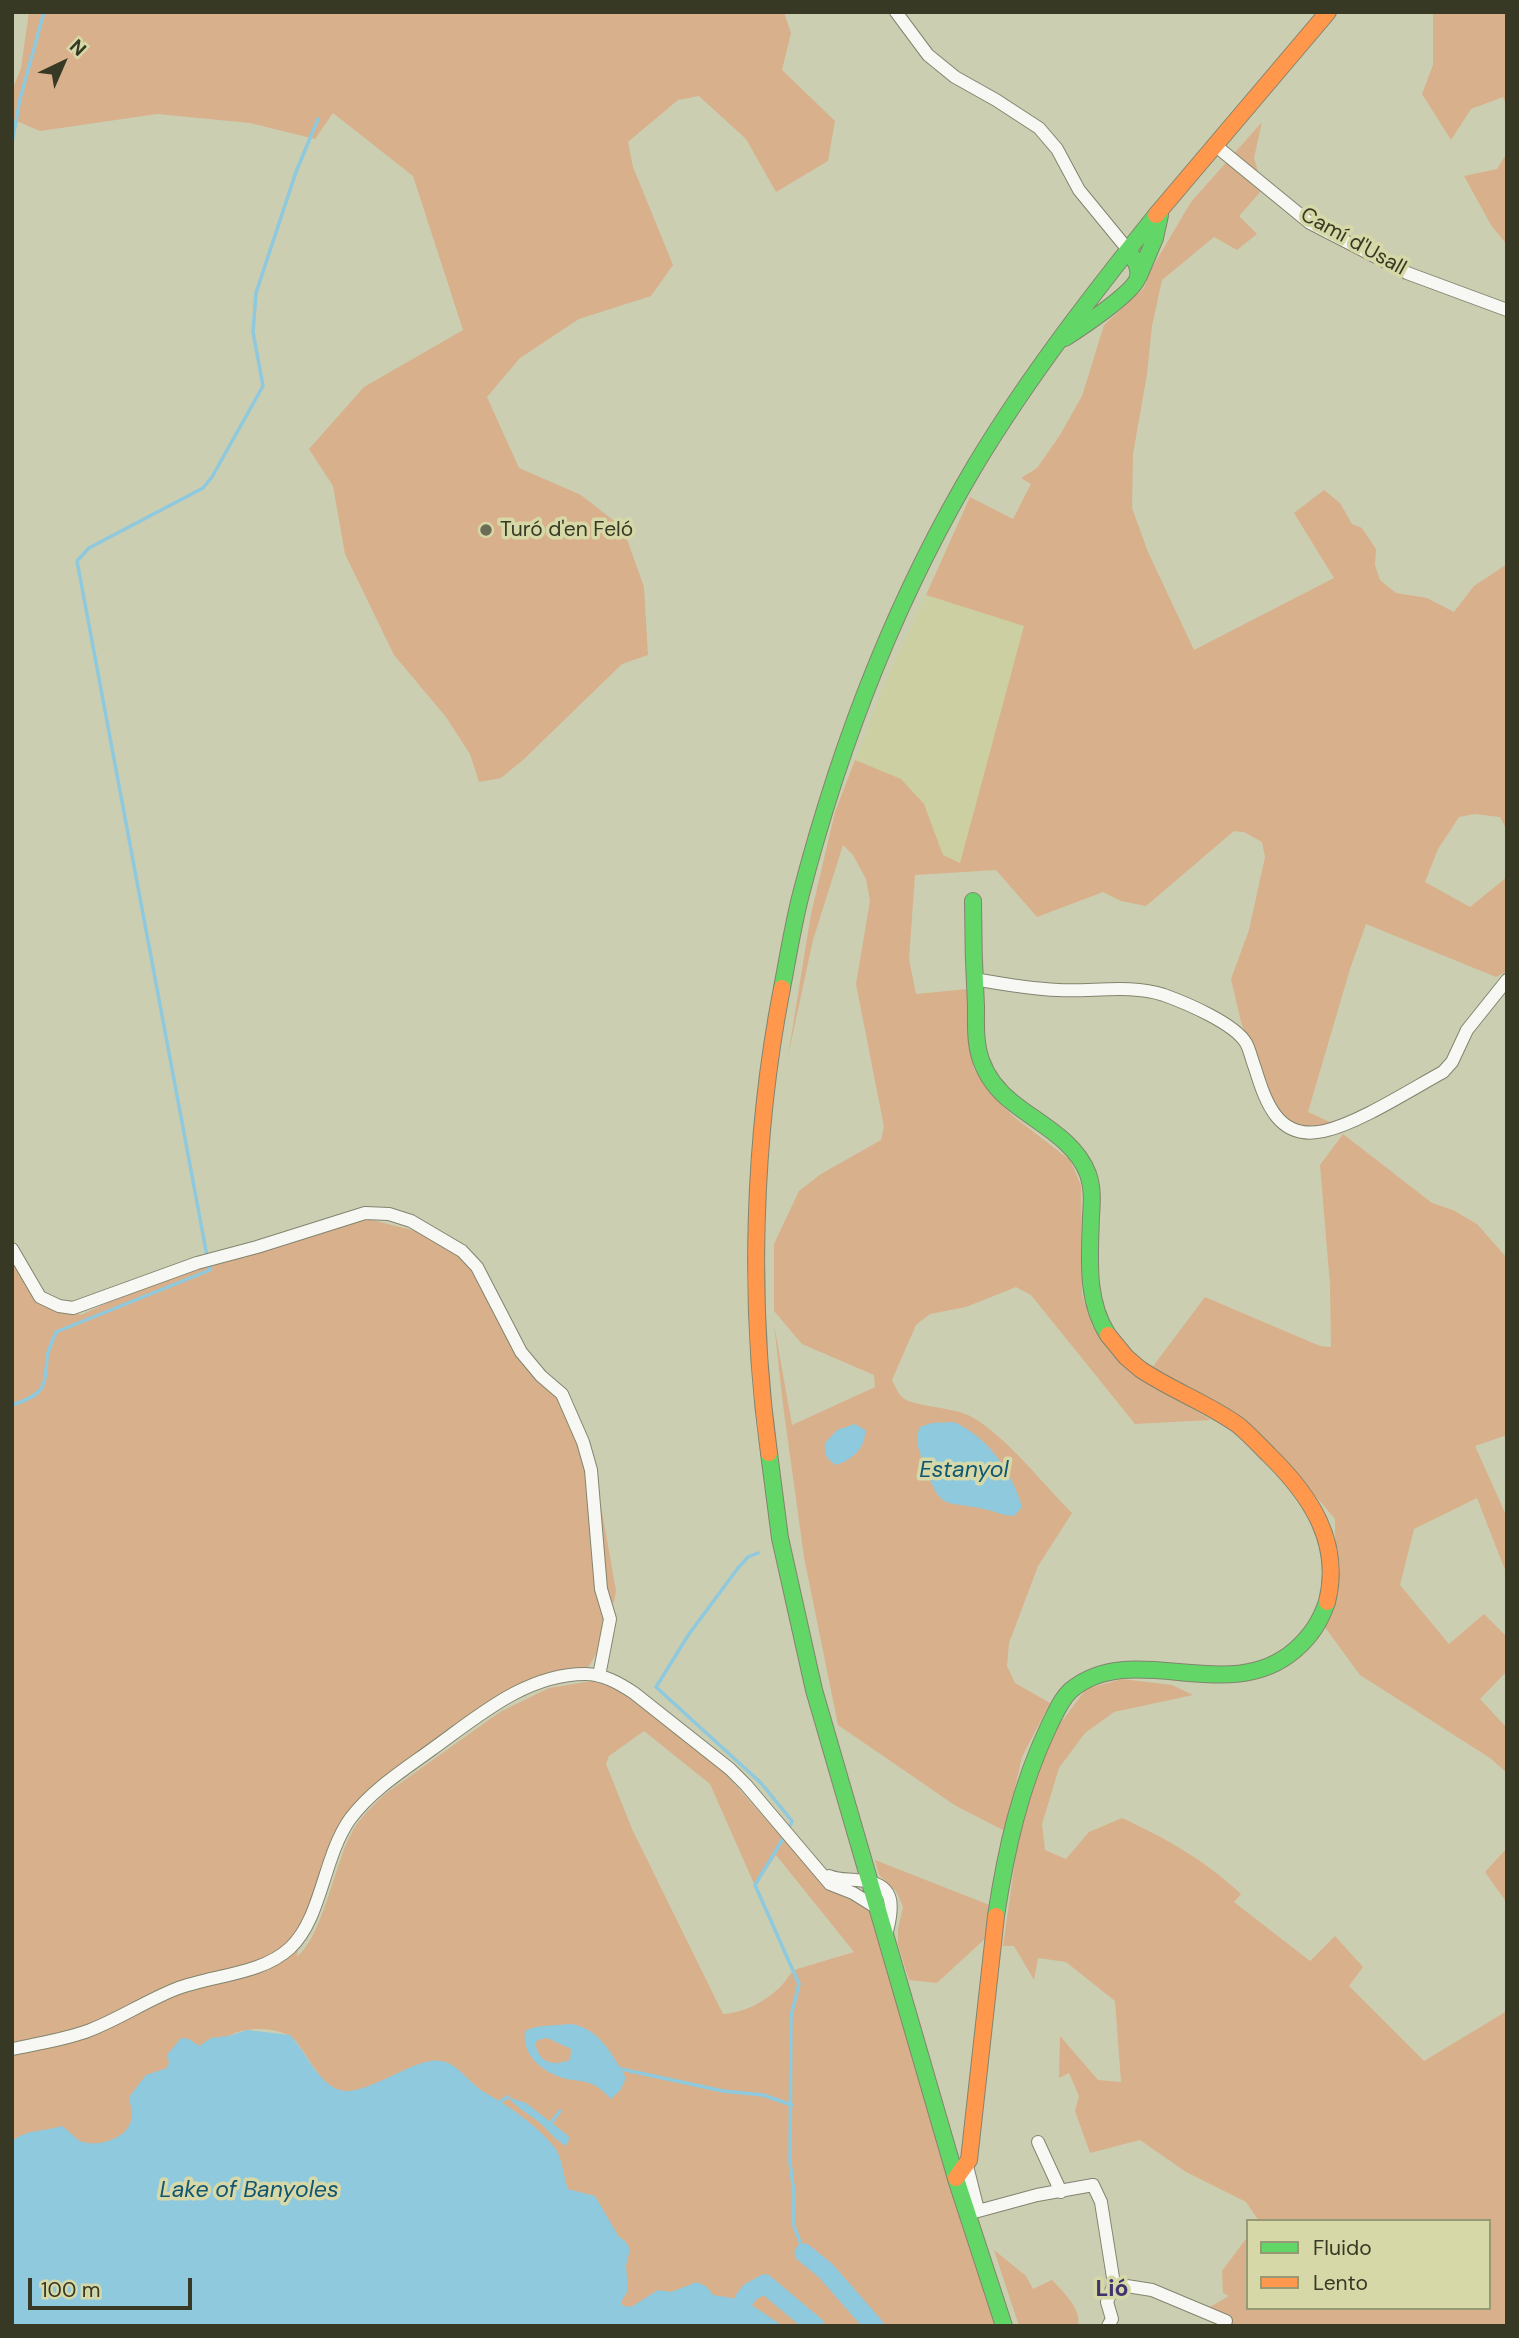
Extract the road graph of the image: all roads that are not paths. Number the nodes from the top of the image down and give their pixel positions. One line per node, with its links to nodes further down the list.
1 (896, 12): 5 (street)
2 (1328, 12): 3 (main road)
3 (1216, 146): 4 (main road); 7 (street, Camí d'Usall)
4 (1161, 211): 5 (main road); 6 (main road)
5 (1129, 251): 6 (main road); 8 (main road)
6 (1139, 276): 8 (main road)
7 (1507, 310)
8 (1056, 344): 14 (main road)
9 (973, 901): 10 (main road)
10 (974, 979): 11 (street); 23 (main road)
11 (1507, 980)
12 (12, 1249): 13 (street)
13 (599, 1676): 15 (street); 21 (street)
14 (862, 1856): 16 (street); 17 (main road)
15 (819, 1872): 16 (street); 18 (street)
16 (845, 1880): 17 (street)
17 (869, 1881): 18 (street); 19 (main road); 20 (street)
18 (853, 1893): 19 (street)
19 (877, 1908): 20 (main road)
20 (885, 1937): 23 (main road)
21 (12, 2049)
22 (1038, 2142): 24 (street)
23 (964, 2165): 25 (main road)
24 (1061, 2192): 25 (street); 26 (street)
25 (973, 2212): 28 (main road)
26 (1114, 2284): 27 (street); 29 (street)
27 (1226, 2321)
28 (1004, 2326)
29 (1108, 2326)

